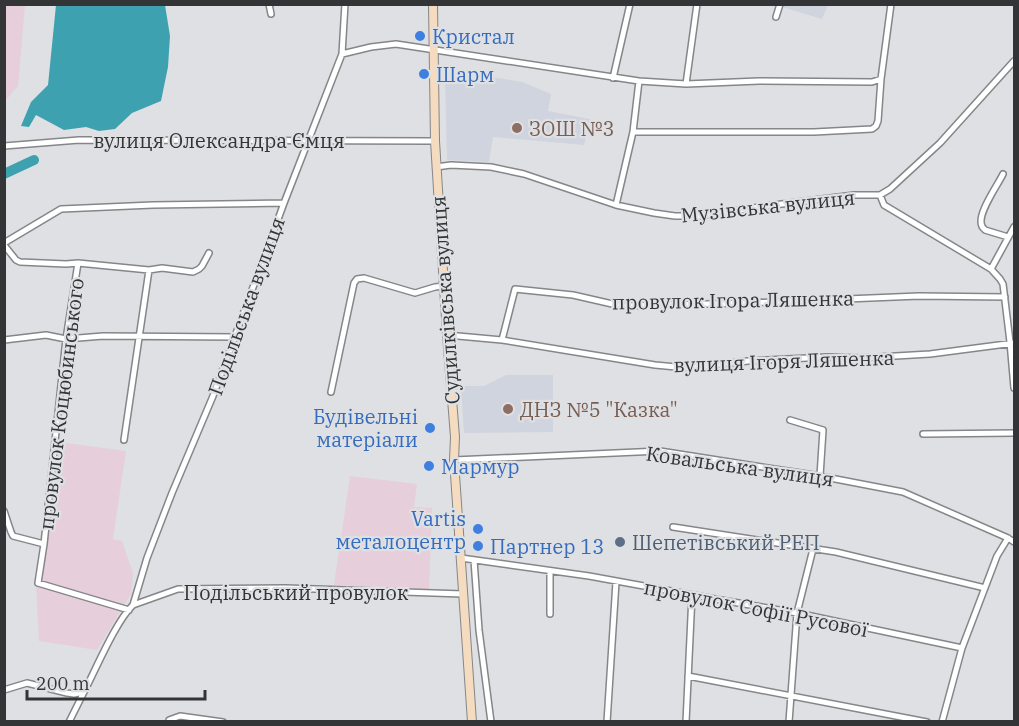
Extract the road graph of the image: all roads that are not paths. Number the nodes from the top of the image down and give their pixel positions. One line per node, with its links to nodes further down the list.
1 (268, 4): 8 (street)
2 (345, 4): 11 (street, Подільська вулиця)
3 (433, 4): 10 (main road, Судилківська вулиця)
4 (630, 4): 13 (street)
5 (697, 4): 16 (street)
6 (780, 4): 9 (street)
7 (891, 4): 14 (street)
8 (270, 14)
9 (776, 17)
10 (433, 49): 11 (street); 13 (street); 19 (main road, Судилківська вулиця)
11 (342, 54): 18 (street, Подільська вулиця)
12 (1014, 61): 23 (street, Музівська вулиця)
13 (613, 78): 15 (street)
14 (881, 79): 16 (street); 17 (street)
15 (639, 81): 16 (street); 17 (street)
16 (686, 84)
17 (633, 132): 25 (street)
18 (310, 141): 19 (street, вулиця Олександра Ємця); 20 (street, вулиця Олександра Ємця); 24 (street, Подільська вулиця)
19 (435, 141): 21 (main road, Судилківська вулиця)
20 (4, 146)
21 (436, 167): 25 (street, Музівська вулиця); 33 (main road, Судилківська вулиця)
22 (1003, 174): 27 (street)
23 (880, 195): 25 (street, Музівська вулиця); 31 (street)
24 (284, 203): 28 (street); 37 (street, Подільська вулиця)
25 (616, 205)
26 (1014, 227): 27 (street)
27 (1008, 237): 31 (street)
28 (4, 244): 30 (street)
29 (208, 253): 32 (street, провулок Коцюбинського)
30 (78, 263): 32 (street, провулок Коцюбинського); 38 (street, провулок Коцюбинського)
31 (991, 268): 34 (street)
32 (149, 270): 36 (street)
33 (444, 286): 35 (main road, Судилківська вулиця); 43 (street)
34 (1005, 297): 40 (street, провулок Ігора Ляшенка); 41 (street)
35 (447, 334): 40 (street, вулиця Ігоря Ляшенка); 48 (main road, Судилківська вулиця)
36 (139, 335): 37 (street); 38 (street); 47 (street)
37 (234, 337): 63 (street, Подільська вулиця)
38 (66, 339): 39 (street); 54 (street, провулок Коцюбинського)
39 (4, 340)
40 (502, 340): 41 (street, вулиця Ігоря Ляшенка)
41 (1012, 343): 42 (street)
42 (1014, 388)
43 (331, 392)
44 (790, 420): 49 (street)
45 (922, 434): 46 (street)
46 (1014, 434)
47 (124, 440)
48 (454, 460): 49 (street, Ковальська вулиця); 56 (main road, Судилківська вулиця)
49 (820, 476): 52 (street, Ковальська вулиця)
50 (4, 511): 54 (street)
51 (673, 527): 55 (street)
52 (1008, 538): 53 (street, Ковальська вулиця); 60 (street)
53 (1014, 542)
54 (44, 544): 63 (street, провулок Коцюбинського)
55 (813, 549): 60 (street); 65 (street)
56 (461, 558): 57 (street, провулок Софії Русової); 61 (main road, Судилківська вулиця)
57 (474, 560): 58 (street, провулок Софії Русової); 75 (street)
58 (550, 571): 59 (street, провулок Софії Русової); 64 (street)
59 (616, 582): 62 (street, провулок Софії Русової); 76 (street)
60 (985, 588): 66 (street)
61 (463, 594): 63 (street, Подільський провулок); 74 (main road, Судилківська вулиця)
62 (692, 595): 65 (street, провулок Софії Русової); 67 (street)
63 (131, 608): 69 (street)
64 (550, 614)
65 (797, 614): 66 (street, провулок Софії Русової); 70 (street)
66 (962, 648): 80 (street)
67 (688, 676): 70 (street); 77 (street)
68 (4, 690): 69 (street)
69 (84, 692): 71 (street)
70 (791, 695): 78 (street); 79 (street)
71 (69, 722)
72 (169, 722): 73 (street)
73 (222, 722)
74 (472, 722)
75 (491, 722)
76 (607, 722)
77 (686, 722)
78 (789, 722)
79 (927, 722)
80 (942, 722)

